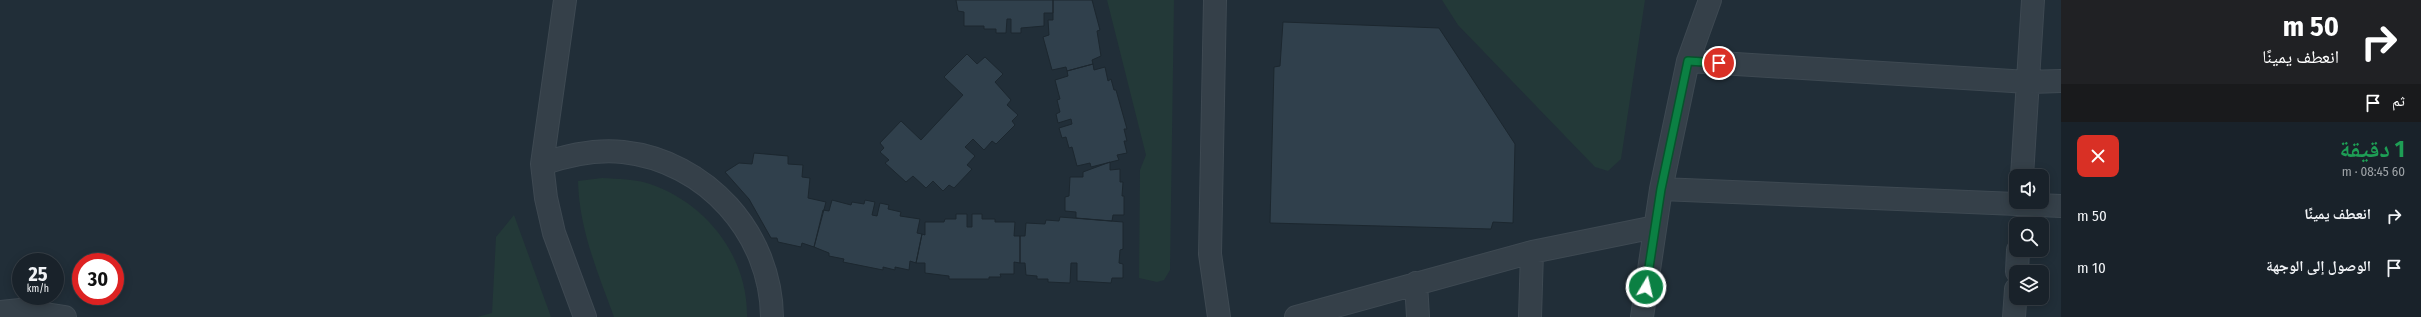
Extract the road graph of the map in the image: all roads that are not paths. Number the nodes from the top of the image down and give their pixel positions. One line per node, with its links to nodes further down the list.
1 (564, 0): 8 (street)
2 (1215, 0): 21 (street)
3 (1710, 0): 5 (street)
4 (2033, 0): 7 (street)
5 (1688, 61): 7 (street); 10 (street)
6 (2061, 81): 7 (street)
7 (2028, 82): 9 (street)
8 (542, 164): 19 (street); 20 (street)
9 (2022, 169)
10 (1661, 189): 12 (street); 13 (street)
11 (2061, 206): 12 (street)
12 (2020, 210)
13 (1656, 227): 14 (street); 25 (street)
14 (1532, 252): 15 (street); 24 (street)
15 (1416, 283): 22 (street); 23 (street)
16 (2015, 305): 26 (street)
17 (0, 312): 18 (street)
18 (65, 317)
19 (585, 317)
20 (772, 317)
21 (1219, 317)
22 (1297, 317)
23 (1418, 317)
24 (1530, 317)
25 (1642, 317)
26 (2014, 317)

